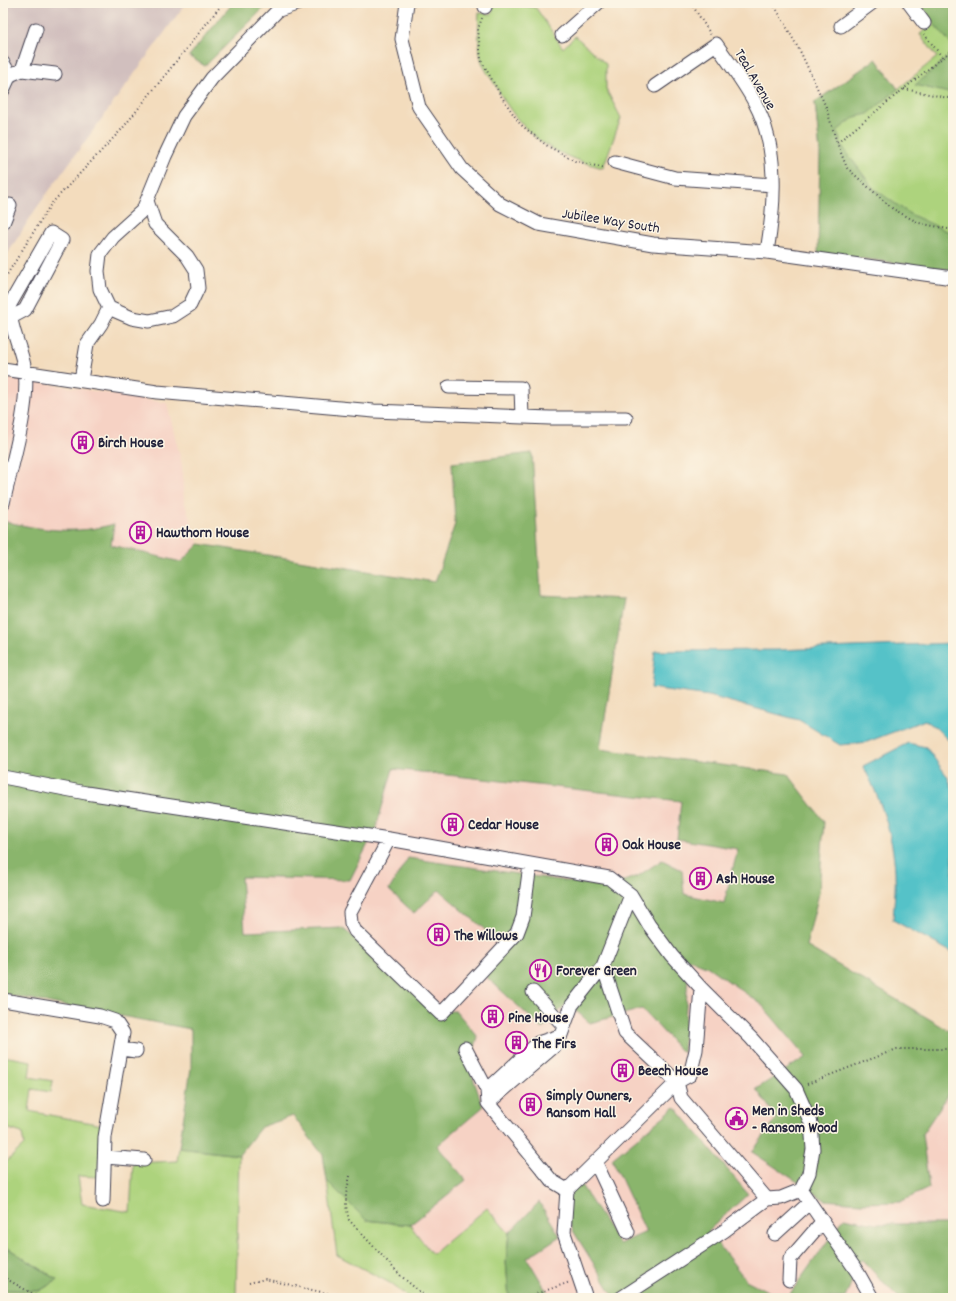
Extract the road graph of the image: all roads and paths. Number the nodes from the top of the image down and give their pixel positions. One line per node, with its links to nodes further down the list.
1 (223, 3): 37 (path)
2 (299, 3): 11 (street)
3 (406, 3): 35 (street, Jubilee Way South)
4 (598, 3): 16 (street)
5 (691, 3): 12 (path)
6 (697, 3): 12 (path)
7 (773, 3): 28 (path)
8 (872, 3): 14 (street)
9 (910, 3): 13 (street)
10 (486, 5): 29 (path)
11 (282, 6): 31 (street)
12 (693, 6): 17 (path)
13 (924, 24): 19 (path)
14 (841, 26)
15 (36, 29): 21 (street)
16 (562, 35)
17 (716, 44): 24 (street, Teal Avenue); 30 (street, Teal Avenue)
18 (953, 49): 19 (path)
19 (943, 58): 25 (path)
20 (3, 62): 23 (street)
21 (22, 70): 22 (street); 23 (street)
22 (55, 74)
23 (10, 75): 26 (street)
24 (655, 86)
25 (904, 89): 27 (path); 28 (path)
26 (3, 90)
27 (953, 99)
28 (837, 143): 34 (path)
29 (615, 162): 30 (street)
30 (773, 184): 35 (street, Teal Avenue)
31 (147, 201): 38 (street); 38 (street)
32 (10, 205): 33 (street)
33 (3, 223)
34 (953, 230)
35 (767, 252): 36 (street, Jubilee Way South)
36 (953, 278)
37 (3, 281)
38 (108, 308): 42 (street)
39 (10, 318): 39 (street); 41 (street)
40 (3, 368): 41 (street)
41 (25, 371): 42 (street); 46 (street)
42 (80, 380): 44 (street)
43 (448, 387): 44 (street)
44 (522, 417): 45 (street)
45 (626, 418)
46 (5, 488): 47 (street)
47 (3, 503)
48 (3, 777): 49 (street)
49 (388, 839): 50 (street); 50 (street)
50 (530, 865): 51 (street)
51 (631, 895): 52 (street); 53 (street)
52 (603, 966): 56 (street); 61 (street)
53 (702, 988): 61 (street); 62 (street)
54 (533, 992): 56 (street)
55 (3, 1000): 58 (street)
56 (562, 1031): 63 (street); 64 (street)
57 (466, 1048): 63 (street)
58 (121, 1049): 60 (street); 65 (street)
59 (953, 1049): 62 (path)
60 (136, 1051)
61 (678, 1082): 67 (street); 71 (street)
62 (796, 1089): 70 (street)
63 (487, 1090): 64 (street)
64 (488, 1104): 69 (street)
65 (105, 1157): 66 (street); 72 (street)
66 (144, 1160)
67 (596, 1163): 69 (street); 75 (street)
68 (350, 1176): 83 (path)
69 (567, 1190): 78 (street)
70 (801, 1190): 71 (street); 73 (street)
71 (768, 1199): 86 (street)
72 (103, 1202)
73 (809, 1203): 74 (street); 76 (street)
74 (822, 1222): 79 (street); 87 (street)
75 (628, 1232)
76 (775, 1234)
77 (3, 1277): 81 (path)
78 (579, 1278): 84 (path); 85 (street)
79 (789, 1280)
80 (249, 1283): 82 (path)
81 (40, 1298)
82 (347, 1298)
83 (428, 1298)
84 (530, 1298)
85 (586, 1298)
86 (621, 1298)
87 (872, 1298)

